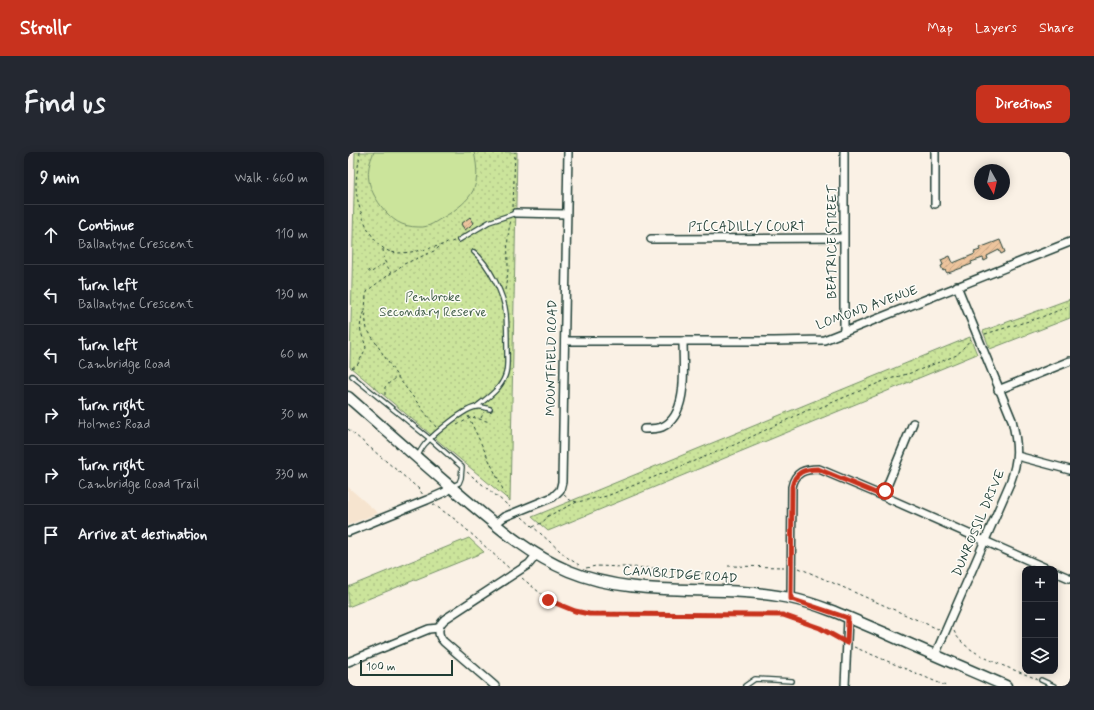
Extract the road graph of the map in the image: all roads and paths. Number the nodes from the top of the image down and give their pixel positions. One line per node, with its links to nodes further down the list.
1 (360, 152): 14 (path)
2 (515, 152): 7 (path)
3 (568, 152): 8 (street, MOUNTFIELD ROAD)
4 (844, 152): 9 (street, BEATRICE STREET)
5 (935, 152): 6 (street)
6 (935, 204)
7 (514, 213): 8 (street); 11 (lane); 20 (path)
8 (566, 214): 26 (street, MOUNTFIELD ROAD)
9 (843, 238): 10 (street, PICCADILLY COURT); 23 (street, BEATRICE STREET)
10 (651, 239)
11 (459, 240): 13 (path)
12 (1070, 242): 19 (street, LOMOND AVENUE)
13 (442, 245): 14 (path); 18 (path)
14 (382, 248): 16 (path)
15 (474, 252): 20 (lane)
16 (385, 263): 17 (path); 18 (path)
17 (368, 270)
18 (391, 273): 22 (path)
19 (957, 286): 23 (street, LOMOND AVENUE); 32 (street, DUNROSSIL DRIVE)
20 (503, 303): 35 (lane)
21 (1070, 306): 24 (path)
22 (365, 311): 29 (path); 31 (path)
23 (844, 332): 27 (street, LOMOND AVENUE)
24 (983, 335)
25 (972, 339): 54 (path)
26 (565, 341): 27 (street, LOMOND AVENUE); 55 (street, MOUNTFIELD ROAD)
27 (683, 341): 43 (street)
28 (1070, 361): 32 (street)
29 (352, 368)
30 (352, 376): 45 (lane)
31 (397, 376): 33 (path); 44 (path)
32 (998, 390): 46 (street, DUNROSSIL DRIVE)
33 (384, 396)
34 (348, 397): 47 (main road, CAMBRIDGE ROAD)
35 (476, 406): 36 (lane); 37 (lane)
36 (488, 408): 39 (path)
37 (466, 412): 38 (path); 44 (lane)
38 (469, 417): 39 (path); 42 (path); 53 (path)
39 (481, 418): 40 (path)
40 (490, 422)
41 (913, 423): 52 (street)
42 (457, 425)
43 (644, 429)
44 (439, 430): 45 (lane)
45 (430, 439): 47 (lane); 48 (lane)
46 (1017, 456): 49 (street); 59 (street, DUNROSSIL DRIVE)
47 (417, 457): 50 (main road, CAMBRIDGE ROAD)
48 (462, 467): 50 (lane); 55 (path)
49 (1070, 470)
50 (451, 487): 56 (main road, CAMBRIDGE ROAD); 58 (street)
51 (564, 494): 54 (path)
52 (883, 496): 59 (street); 69 (street)
53 (508, 500)
54 (577, 502): 57 (path)
55 (513, 509): 56 (street, MOUNTFIELD ROAD); 57 (path)
56 (495, 524): 60 (main road, CAMBRIDGE ROAD)
57 (533, 527): 68 (path)
58 (348, 532)
59 (985, 541): 62 (street); 75 (street, DUNROSSIL DRIVE)
60 (537, 554): 68 (main road, CAMBRIDGE ROAD); 72 (street)
61 (728, 566): 63 (path)
62 (1041, 566)
63 (786, 567)
64 (797, 567): 71 (path)
65 (1058, 573): 67 (street)
66 (519, 575): 74 (path)
67 (1069, 578)
68 (729, 592): 69 (main road, CAMBRIDGE ROAD)
69 (791, 599): 70 (main road, CAMBRIDGE ROAD)
70 (848, 618): 74 (street); 75 (main road, CAMBRIDGE ROAD)
71 (942, 624)
72 (439, 628): 76 (street); 79 (street)
73 (952, 628): 77 (path)
74 (847, 643): 81 (street); 82 (path)
75 (935, 655): 83 (main road, CAMBRIDGE ROAD)
76 (348, 662)
77 (1041, 680): 84 (lane)
78 (792, 681): 80 (lane)
79 (495, 686)
80 (745, 686)
81 (845, 686)
82 (946, 686)
83 (1006, 686)
84 (1054, 686)

